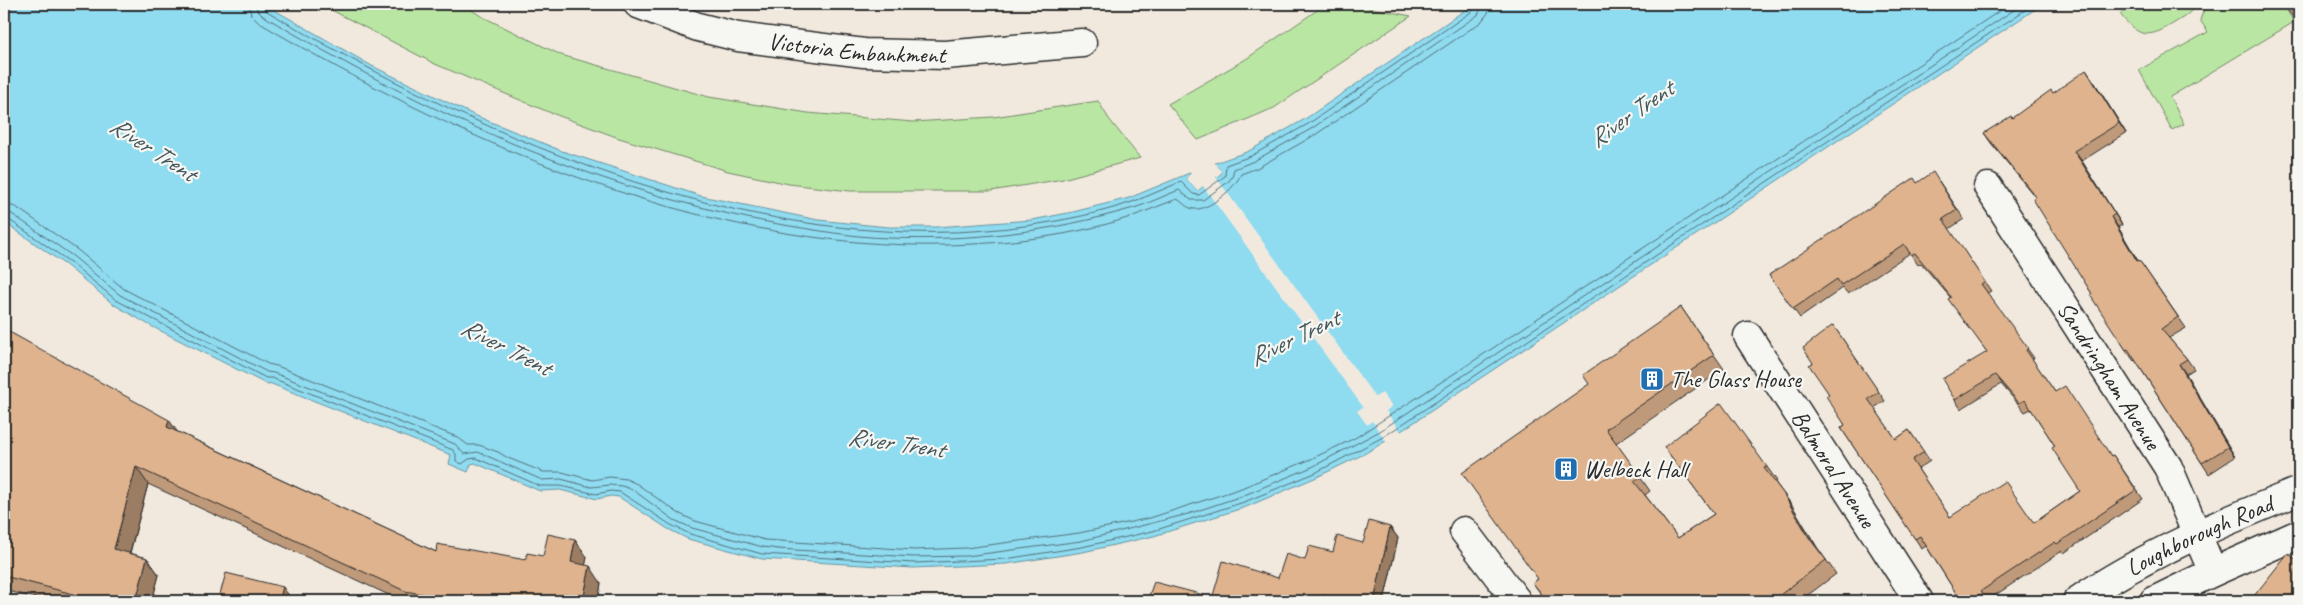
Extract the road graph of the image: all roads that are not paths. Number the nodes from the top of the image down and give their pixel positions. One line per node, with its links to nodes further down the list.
1 (638, 4): 2 (street, Victoria Embankment)
2 (1082, 43)
3 (1988, 187): 7 (street, Sandringham Avenue)
4 (1748, 336): 11 (street, Balmoral Avenue)
5 (2299, 491): 7 (street, Loughborough Road)
6 (1464, 531): 10 (street)
7 (2197, 533): 9 (street, Sandringham Avenue); 12 (street, Loughborough Road)
8 (2299, 534): 9 (street, Loughborough Road)
9 (2213, 572): 13 (street, Loughborough Road)
10 (1517, 601)
11 (1919, 601)
12 (2077, 601)
13 (2154, 601)

